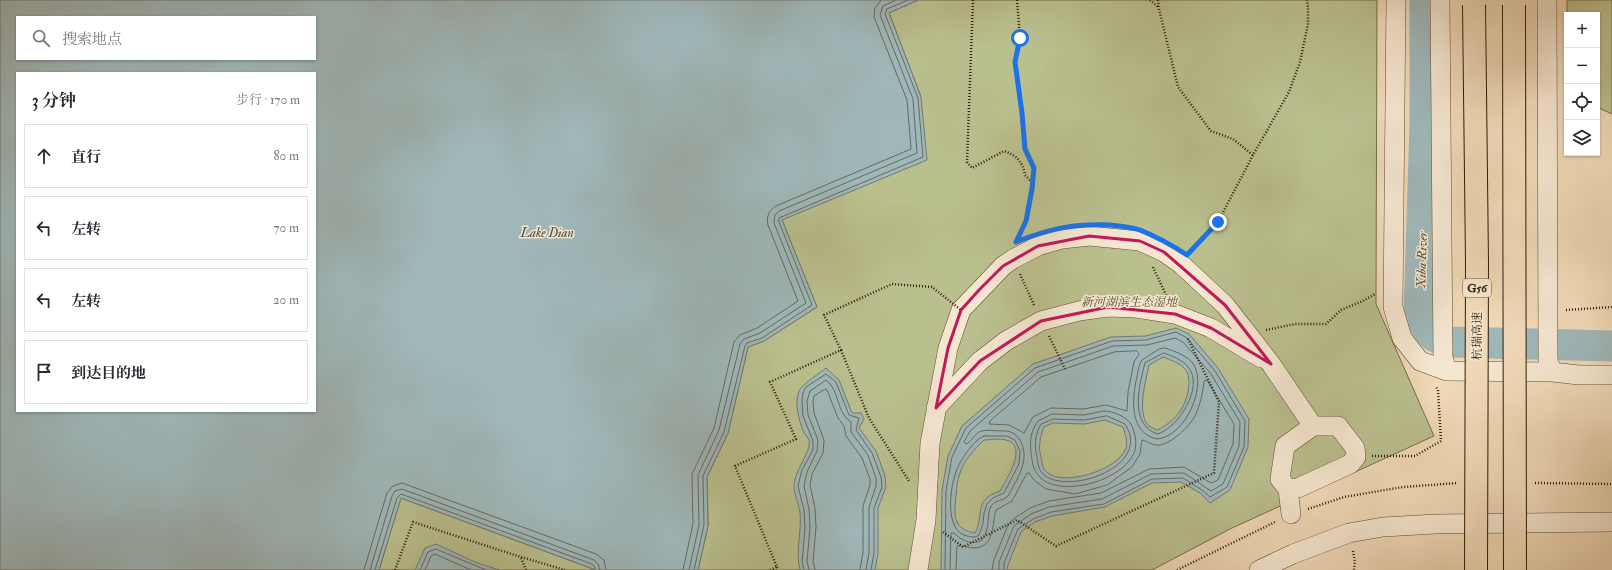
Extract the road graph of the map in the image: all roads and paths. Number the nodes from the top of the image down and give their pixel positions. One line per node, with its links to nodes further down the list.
1 (973, 0): 13 (path)
2 (1017, 0): 13 (path)
3 (1150, 0): 11 (path)
4 (1158, 0): 11 (path)
5 (1307, 0): 12 (path)
6 (1396, 0): 17 (street)
7 (1440, 0): 27 (street)
8 (1546, 0): 20 (street)
9 (1474, 5): 51 (highway, 杭瑞高速 / G56, bridge)
10 (1514, 5): 52 (highway, bridge)
11 (1159, 9): 12 (path)
12 (1253, 155): 16 (path)
13 (1032, 182): 15 (path)
14 (1140, 241): 15 (street); 16 (street); 21 (path)
15 (1013, 259): 18 (street); 22 (path)
16 (1181, 264): 26 (street)
17 (1393, 294): 23 (path); 25 (street)
18 (955, 305): 24 (path, bridge); 31 (street)
19 (1612, 307): 20 (path)
20 (1548, 311): 28 (street)
21 (1175, 314): 22 (street); 26 (street); 40 (path)
22 (1041, 321): 29 (path); 31 (street)
23 (1260, 331)
24 (840, 350): 38 (path); 43 (path, bridge)
25 (1420, 361): 27 (street); 33 (path)
26 (1271, 364): 32 (street)
27 (1445, 364): 28 (street)
28 (1550, 366): 30 (street)
29 (1065, 368)
30 (1612, 375)
31 (936, 408): 38 (street)
32 (1313, 426): 33 (street); 37 (street)
33 (1356, 457): 37 (street)
34 (1465, 483): 39 (path)
35 (1527, 483): 36 (path)
36 (1612, 484)
37 (1288, 489): 39 (street)
38 (927, 494): 40 (street)
39 (1291, 514): 49 (path)
40 (926, 520): 48 (street)
41 (1612, 522): 50 (street)
42 (521, 557): 44 (path); 45 (path); 46 (path)
43 (777, 568): 47 (path, bridge)
44 (396, 570)
45 (526, 570)
46 (565, 570)
47 (770, 570)
48 (918, 570)
49 (1177, 570)
50 (1259, 570)
51 (1476, 570)
52 (1515, 570)

